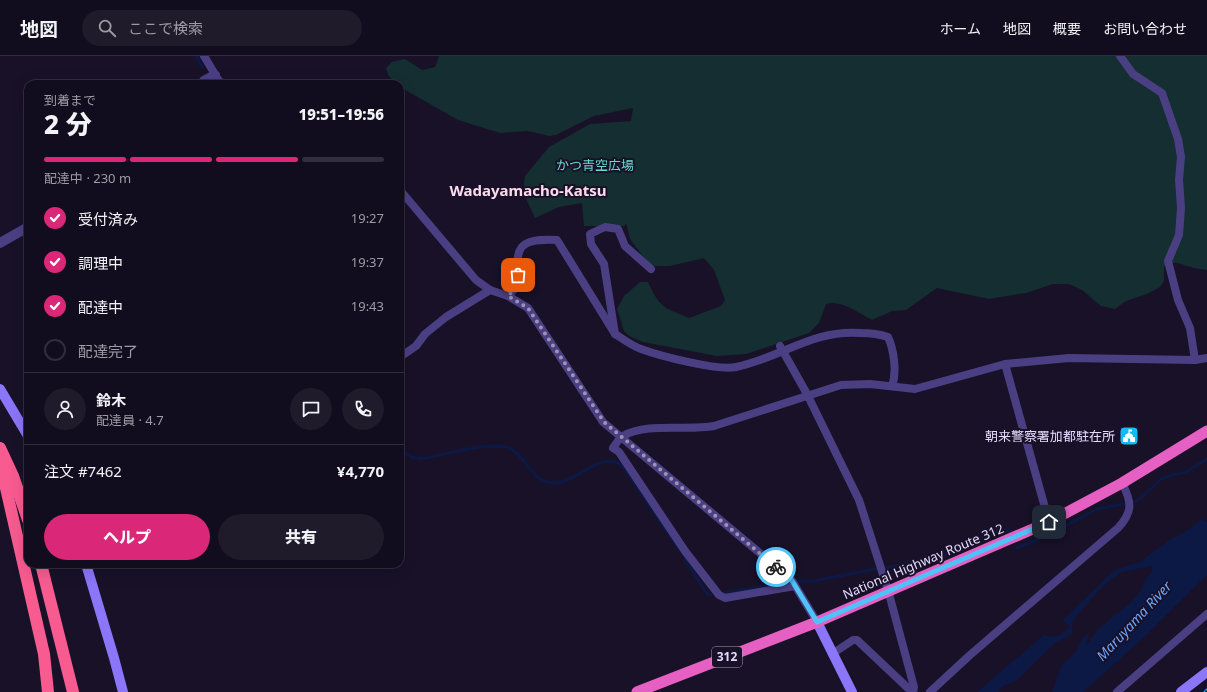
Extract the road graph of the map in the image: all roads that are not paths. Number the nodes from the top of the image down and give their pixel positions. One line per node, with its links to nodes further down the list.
1 (204, 56): 3 (street)
2 (1120, 56): 16 (street)
3 (215, 75): 4 (street); 5 (street)
4 (206, 80)
5 (218, 80)
6 (404, 195): 10 (street)
7 (24, 229): 8 (street)
8 (0, 243)
9 (651, 269): 12 (street)
10 (490, 290): 11 (street); 14 (street)
11 (508, 296): 12 (street); 23 (street)
12 (615, 334): 13 (street)
13 (781, 348): 18 (street); 20 (street)
14 (404, 354)
15 (1207, 358): 16 (street)
16 (1195, 360): 17 (street)
17 (1005, 364): 18 (street); 28 (street)
18 (892, 386): 20 (street)
19 (0, 389): 21 (main road)
20 (807, 394): 23 (street); 34 (street)
21 (24, 429)
22 (1207, 431): 26 (highway, National Highway Route 312 / 312)
23 (621, 437): 33 (street); 33 (street)
24 (0, 448): 27 (highway)
25 (0, 462): 29 (highway)
26 (1122, 483): 28 (highway, National Highway Route 312 / 312); 45 (street)
27 (24, 508)
28 (1049, 522): 34 (highway, National Highway Route 312 / 312)
29 (24, 567)
30 (24, 568): 39 (highway)
31 (42, 568): 40 (highway)
32 (87, 568): 41 (main road)
33 (795, 586): 36 (street)
34 (888, 590): 36 (highway, National Highway Route 312 / 312); 44 (street)
35 (1207, 614): 46 (street)
36 (817, 622): 37 (main road); 42 (highway, National Highway Route 312 / 312)
37 (832, 654): 43 (main road); 44 (street)
38 (1207, 672): 47 (main road)
39 (48, 692)
40 (73, 692)
41 (123, 692)
42 (637, 692)
43 (852, 692)
44 (912, 692)
45 (930, 692)
46 (1117, 692)
47 (1180, 692)

